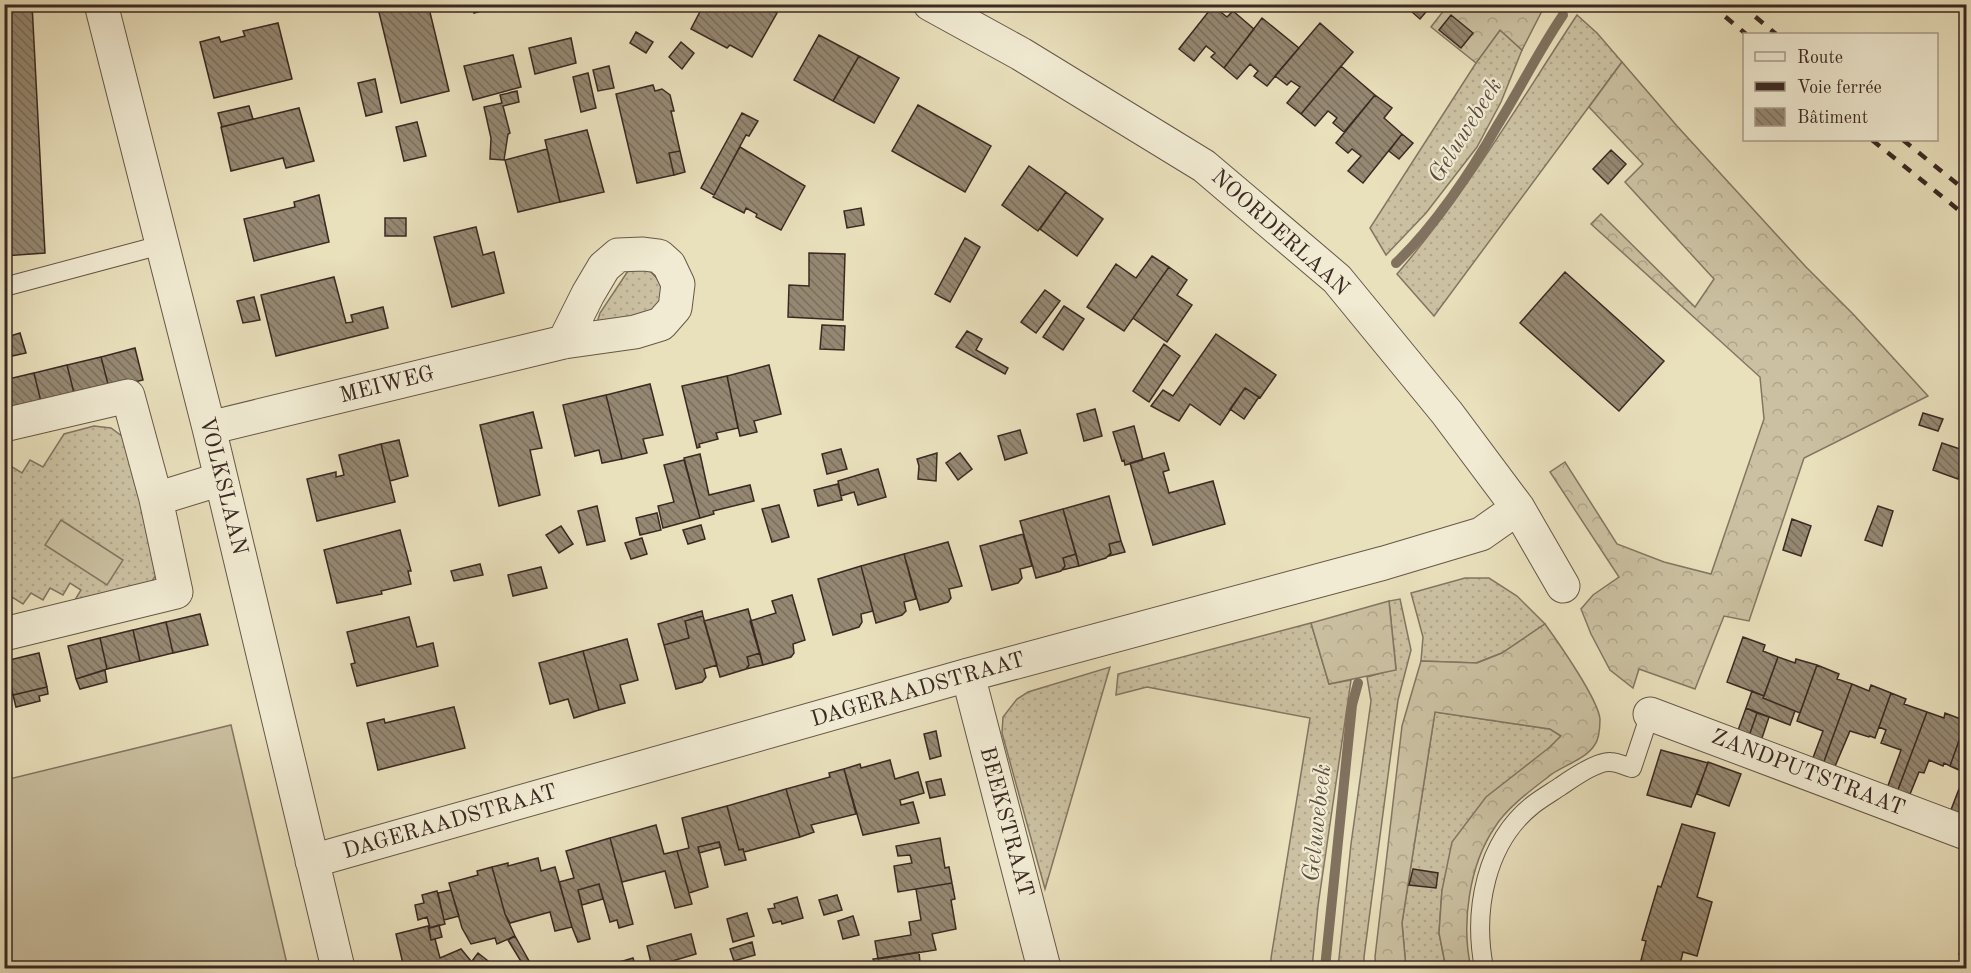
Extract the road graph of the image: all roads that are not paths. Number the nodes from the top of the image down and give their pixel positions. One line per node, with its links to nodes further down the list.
1 (930, 4): 10 (street, NOORDERLAAN)
2 (107, 6): 3 (street, VOLKSLAAN)
3 (161, 245): 4 (lane); 7 (street, VOLKSLAAN)
4 (4, 287)
5 (564, 342): 7 (street, MEIWEG)
6 (4, 425): 9 (street)
7 (209, 428): 8 (street, VOLKSLAAN)
8 (221, 479): 9 (street); 16 (street, VOLKSLAAN)
9 (156, 499): 12 (street)
10 (1518, 508): 11 (street, NOORDERLAAN); 13 (street, DAGERAADSTRAAT)
11 (1563, 586)
12 (4, 634)
13 (968, 675): 16 (street, DAGERAADSTRAAT); 18 (street, BEEKSTRAAT)
14 (1650, 714): 15 (street, ZANDPUTSTRAAT); 19 (lane)
15 (1966, 833)
16 (312, 861): 17 (street, VOLKSLAAN)
17 (339, 969)
18 (1044, 969)
19 (1484, 969)

